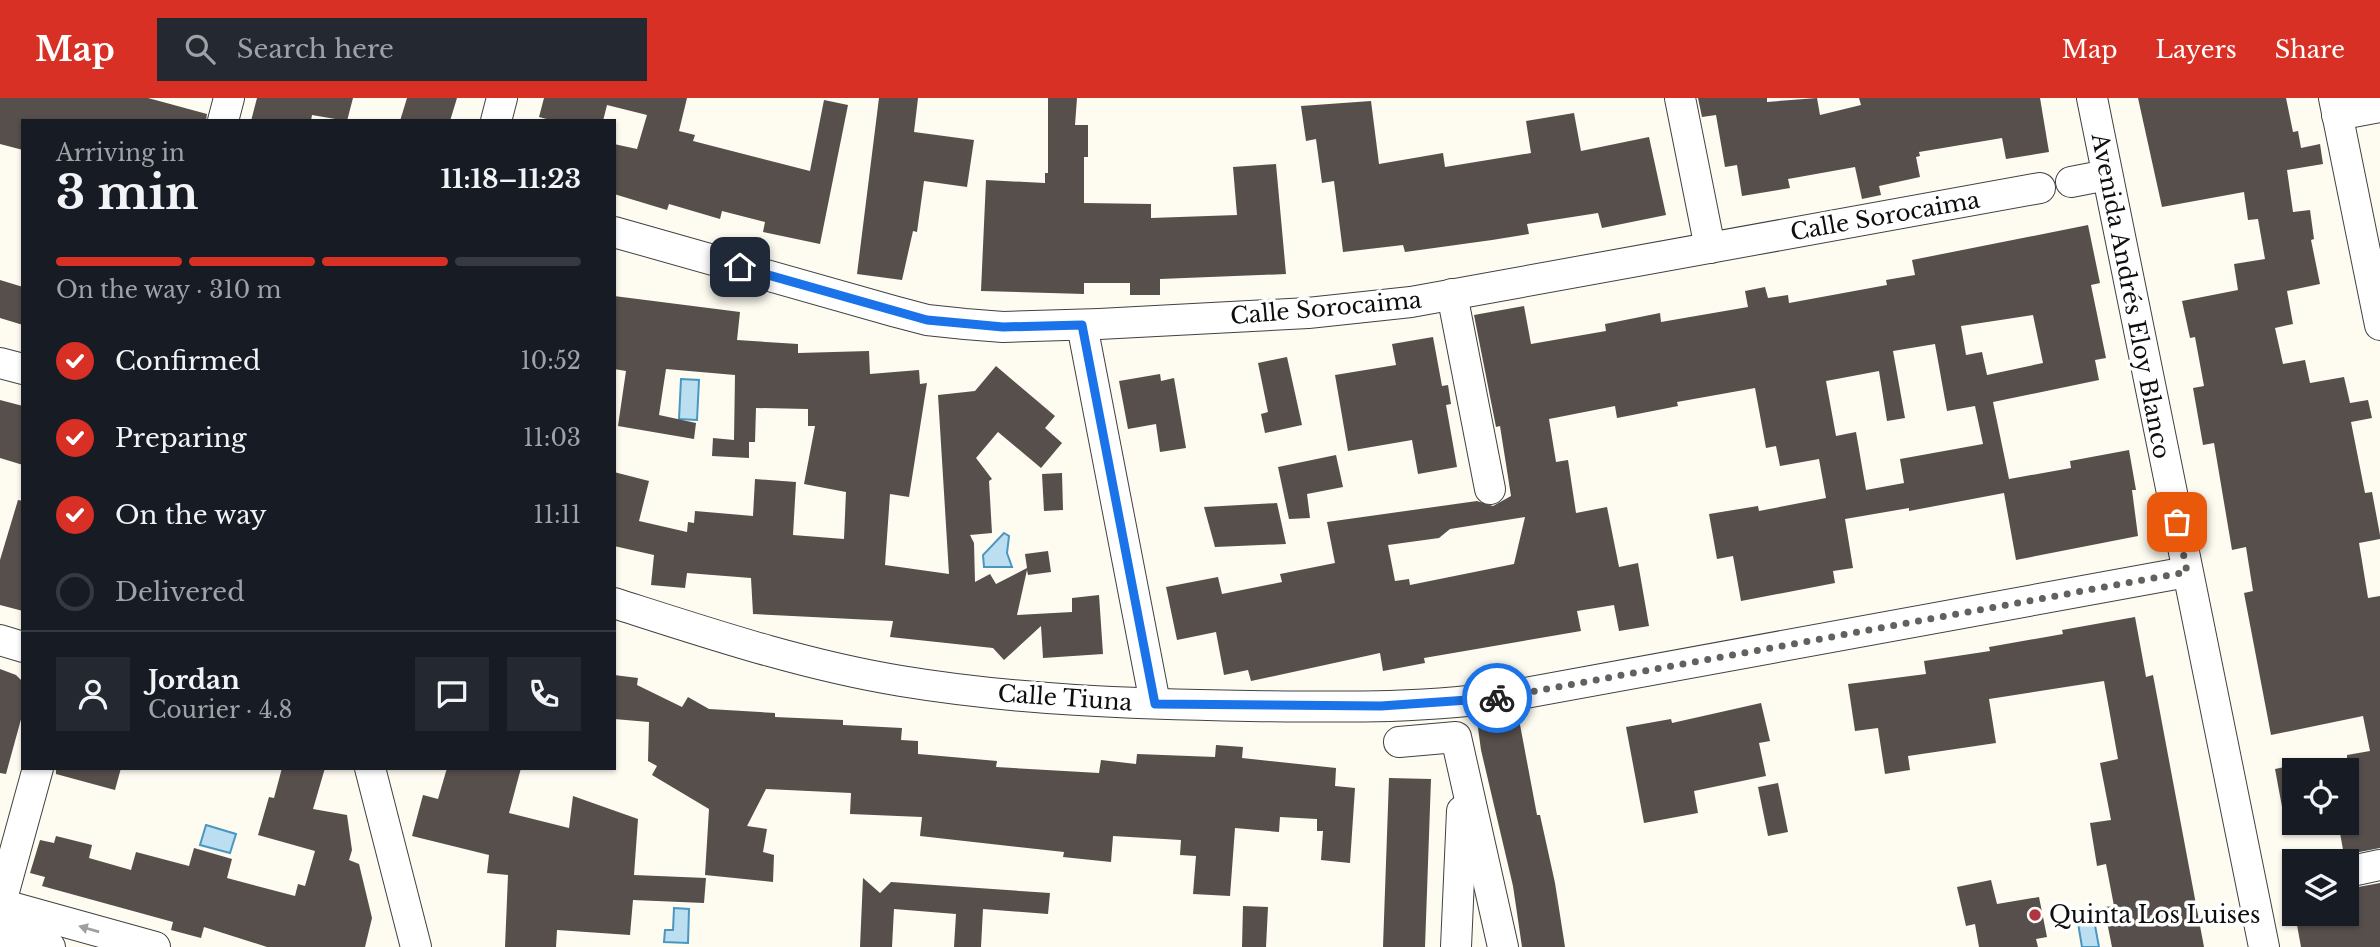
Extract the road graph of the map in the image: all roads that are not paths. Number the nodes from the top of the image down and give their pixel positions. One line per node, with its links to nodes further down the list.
1 (228, 98): 7 (street)
2 (502, 98): 8 (street)
3 (1679, 98): 13 (street)
4 (2092, 98): 9 (street, Avenida Andrés Eloy Blanco)
5 (2336, 107): 6 (street); 16 (street)
6 (2380, 107)
7 (223, 119)
8 (497, 119)
9 (2107, 175): 10 (street); 20 (street, Avenida Andrés Eloy Blanco)
10 (2071, 182)
11 (2040, 188): 13 (street, Calle Sorocaima)
12 (616, 233): 15 (street, Calle Sorocaima)
13 (1710, 248): 14 (street, Calle Sorocaima)
14 (1452, 295): 15 (street, Calle Sorocaima); 19 (street)
15 (1082, 325): 24 (street)
16 (2380, 325)
17 (0, 363): 18 (street)
18 (21, 368)
19 (1490, 489)
20 (2187, 572): 24 (street, Calle Tiuna); 38 (street, Avenida Andrés Eloy Blanco)
21 (616, 604): 24 (street, Calle Tiuna)
22 (0, 640): 23 (street)
23 (21, 646)
24 (1155, 704)
25 (1399, 742): 28 (street)
26 (37, 770): 31 (street)
27 (371, 770): 35 (street)
28 (1464, 773): 36 (street); 37 (street)
29 (2380, 865): 30 (street)
30 (2359, 869)
31 (0, 905): 34 (street, one-way to 31)
32 (0, 933): 33 (street)
33 (50, 947)
34 (155, 947)
35 (416, 947)
36 (1456, 947)
37 (1503, 947)
38 (2264, 947)

